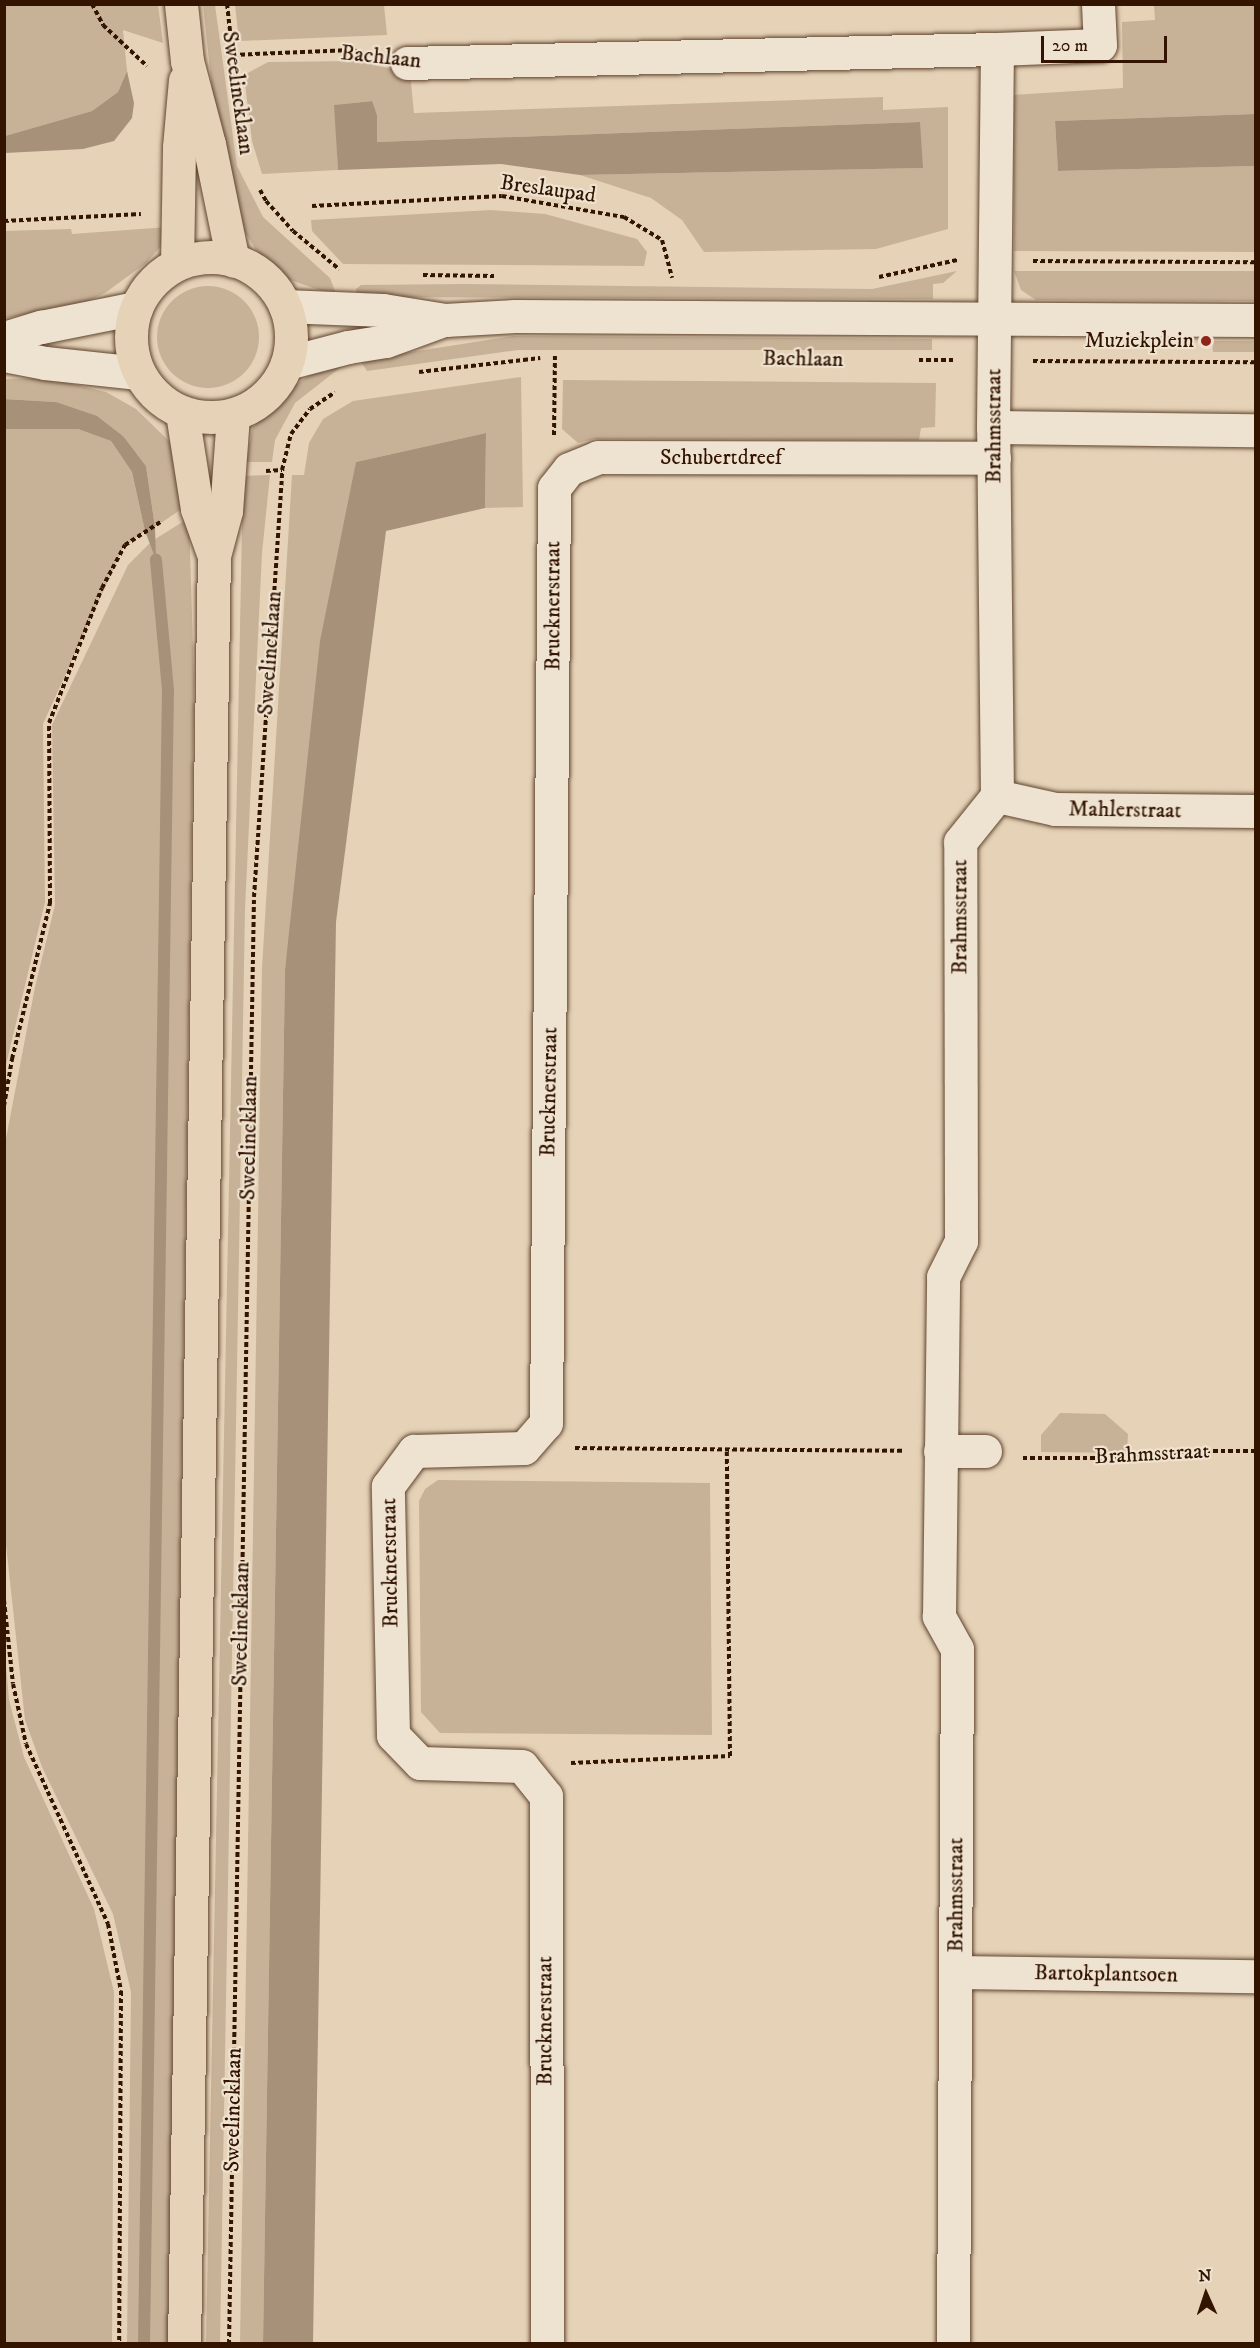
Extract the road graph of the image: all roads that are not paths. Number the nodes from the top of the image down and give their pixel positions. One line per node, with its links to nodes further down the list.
1 (181, 4): 4 (main road, Sweelincklaan)
2 (1098, 4): 3 (street, Bachlaan)
3 (997, 49): 5 (street, Bachlaan); 11 (street)
4 (187, 61): 6 (main road, Sweelincklaan); 7 (main road, Sweelincklaan)
5 (407, 63)
6 (233, 261): 7 (main road); 8 (main road)
7 (177, 264): 9 (main road)
8 (285, 306): 10 (street, Bachlaan); 15 (main road)
9 (136, 308): 13 (street); 16 (main road)
10 (445, 320): 11 (street, Bachlaan); 15 (street, Bachlaan)
11 (993, 320): 12 (street, Bachlaan); 20 (street, Brahmsstraat)
12 (1256, 320)
13 (4, 338)
14 (4, 355): 16 (street)
15 (287, 363): 18 (main road)
16 (138, 373): 17 (main road)
17 (182, 413): 18 (main road); 22 (main road, Sweelincklaan)
18 (233, 415): 22 (main road, Sweelincklaan)
19 (1256, 430): 20 (street, Schubertdreef)
20 (993, 443): 21 (street, Schubertdreef); 23 (street, Brahmsstraat)
21 (569, 469): 30 (street, Brucknerstraat)
22 (214, 556): 29 (main road, Sweelincklaan)
23 (996, 796): 24 (street, Mahlerstraat); 25 (street, Brahmsstraat)
24 (1256, 811)
25 (940, 1451): 26 (street); 27 (street, Brahmsstraat)
26 (985, 1451)
27 (956, 1972): 28 (street, Bartokplantsoen); 31 (street, Brahmsstraat)
28 (1256, 1976)
29 (184, 2343)
30 (546, 2343)
31 (953, 2343)

